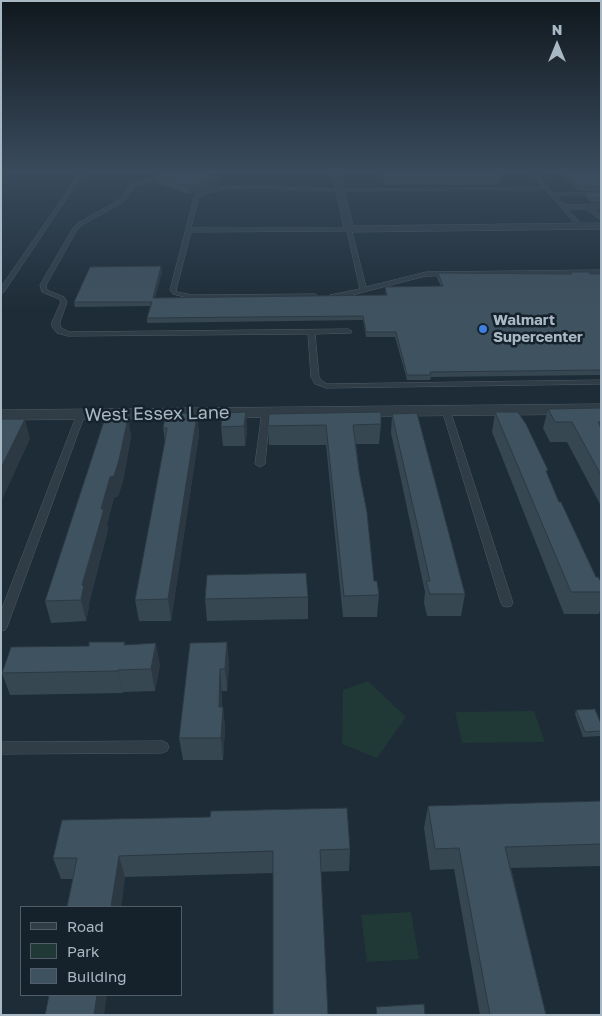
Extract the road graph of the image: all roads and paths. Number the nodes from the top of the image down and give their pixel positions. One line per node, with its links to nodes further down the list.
1 (51, 218): 12 (lane)
2 (92, 218): 14 (lane)
3 (191, 218): 9 (lane)
4 (346, 218): 8 (street)
5 (573, 218): 6 (lane)
6 (580, 226): 7 (street); 8 (street)
7 (601, 226)
8 (349, 229): 9 (lane); 11 (lane)
9 (188, 230): 11 (lane)
10 (601, 272): 11 (lane)
11 (363, 290)
12 (1, 292)
13 (348, 331): 14 (lane)
14 (311, 332): 15 (lane)
15 (601, 382)
16 (601, 409): 17 (street, West Essex Lane)
17 (440, 410): 18 (street, West Essex Lane); 22 (lane)
18 (266, 412): 19 (street, West Essex Lane); 21 (lane)
19 (81, 414): 20 (street, West Essex Lane); 23 (lane)
20 (1, 416)
21 (260, 464)
22 (507, 603)
23 (1, 626)
24 (162, 747): 25 (lane)
25 (1, 748)

